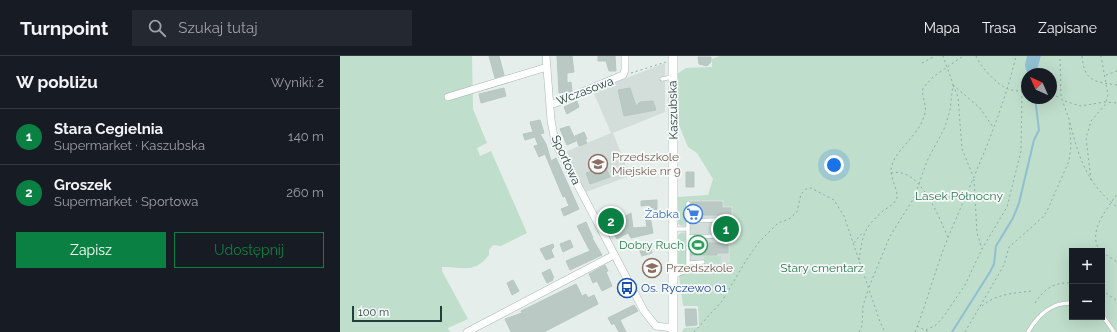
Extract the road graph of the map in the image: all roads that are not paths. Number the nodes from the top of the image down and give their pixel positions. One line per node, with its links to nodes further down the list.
1 (546, 56): 4 (street, Sportowa)
2 (625, 56): 8 (street, Wczasowa)
3 (670, 59): 5 (main road, Kaszubska)
4 (547, 67): 7 (street); 8 (street, Sportowa)
5 (673, 77): 6 (lane); 11 (main road, Kaszubska)
6 (662, 79)
7 (448, 97)
8 (550, 104): 14 (street, Sportowa)
9 (688, 203): 10 (lane)
10 (688, 221): 12 (lane); 13 (lane)
11 (674, 229): 12 (lane); 17 (main road, Kaszubska)
12 (688, 229): 13 (lane)
13 (688, 237): 16 (lane)
14 (614, 255): 20 (street, Sportowa); 21 (street)
15 (702, 262): 16 (lane)
16 (689, 263): 17 (lane)
17 (674, 276): 20 (main road, Kaszubska)
18 (1069, 303): 22 (lane)
19 (1105, 318): 23 (lane)
20 (673, 330)
21 (467, 332)
22 (1028, 332)
23 (1114, 332)

